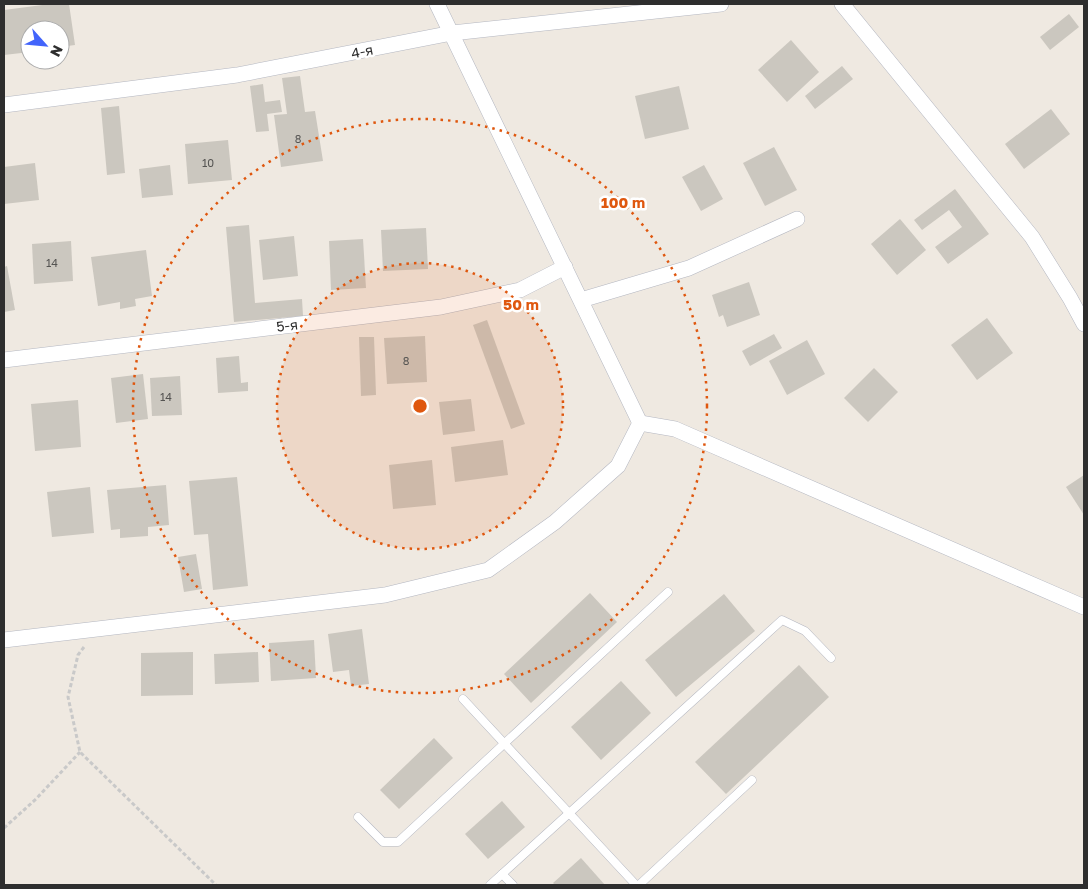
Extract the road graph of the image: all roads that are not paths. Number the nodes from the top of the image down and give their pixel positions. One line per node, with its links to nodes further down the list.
1 (437, 4): 4 (street)
2 (721, 4): 4 (street, 4-я)
3 (842, 4): 9 (street)
4 (452, 33): 5 (street, 4-я); 7 (street)
5 (4, 105)
6 (797, 219): 8 (street)
7 (565, 267): 8 (street); 10 (street, 5-я)
8 (581, 300): 11 (street)
9 (1084, 324)
10 (4, 360)
11 (640, 422): 13 (street); 14 (street)
12 (668, 592): 17 (lane)
13 (1084, 607)
14 (4, 640)
15 (831, 658): 19 (lane)
16 (463, 698): 17 (lane)
17 (504, 744): 19 (lane); 20 (lane)
18 (752, 780): 24 (lane)
19 (569, 814): 21 (lane); 24 (lane)
20 (358, 817)
21 (502, 874): 22 (lane); 23 (lane)
22 (490, 885)
23 (514, 885)
24 (638, 885)

